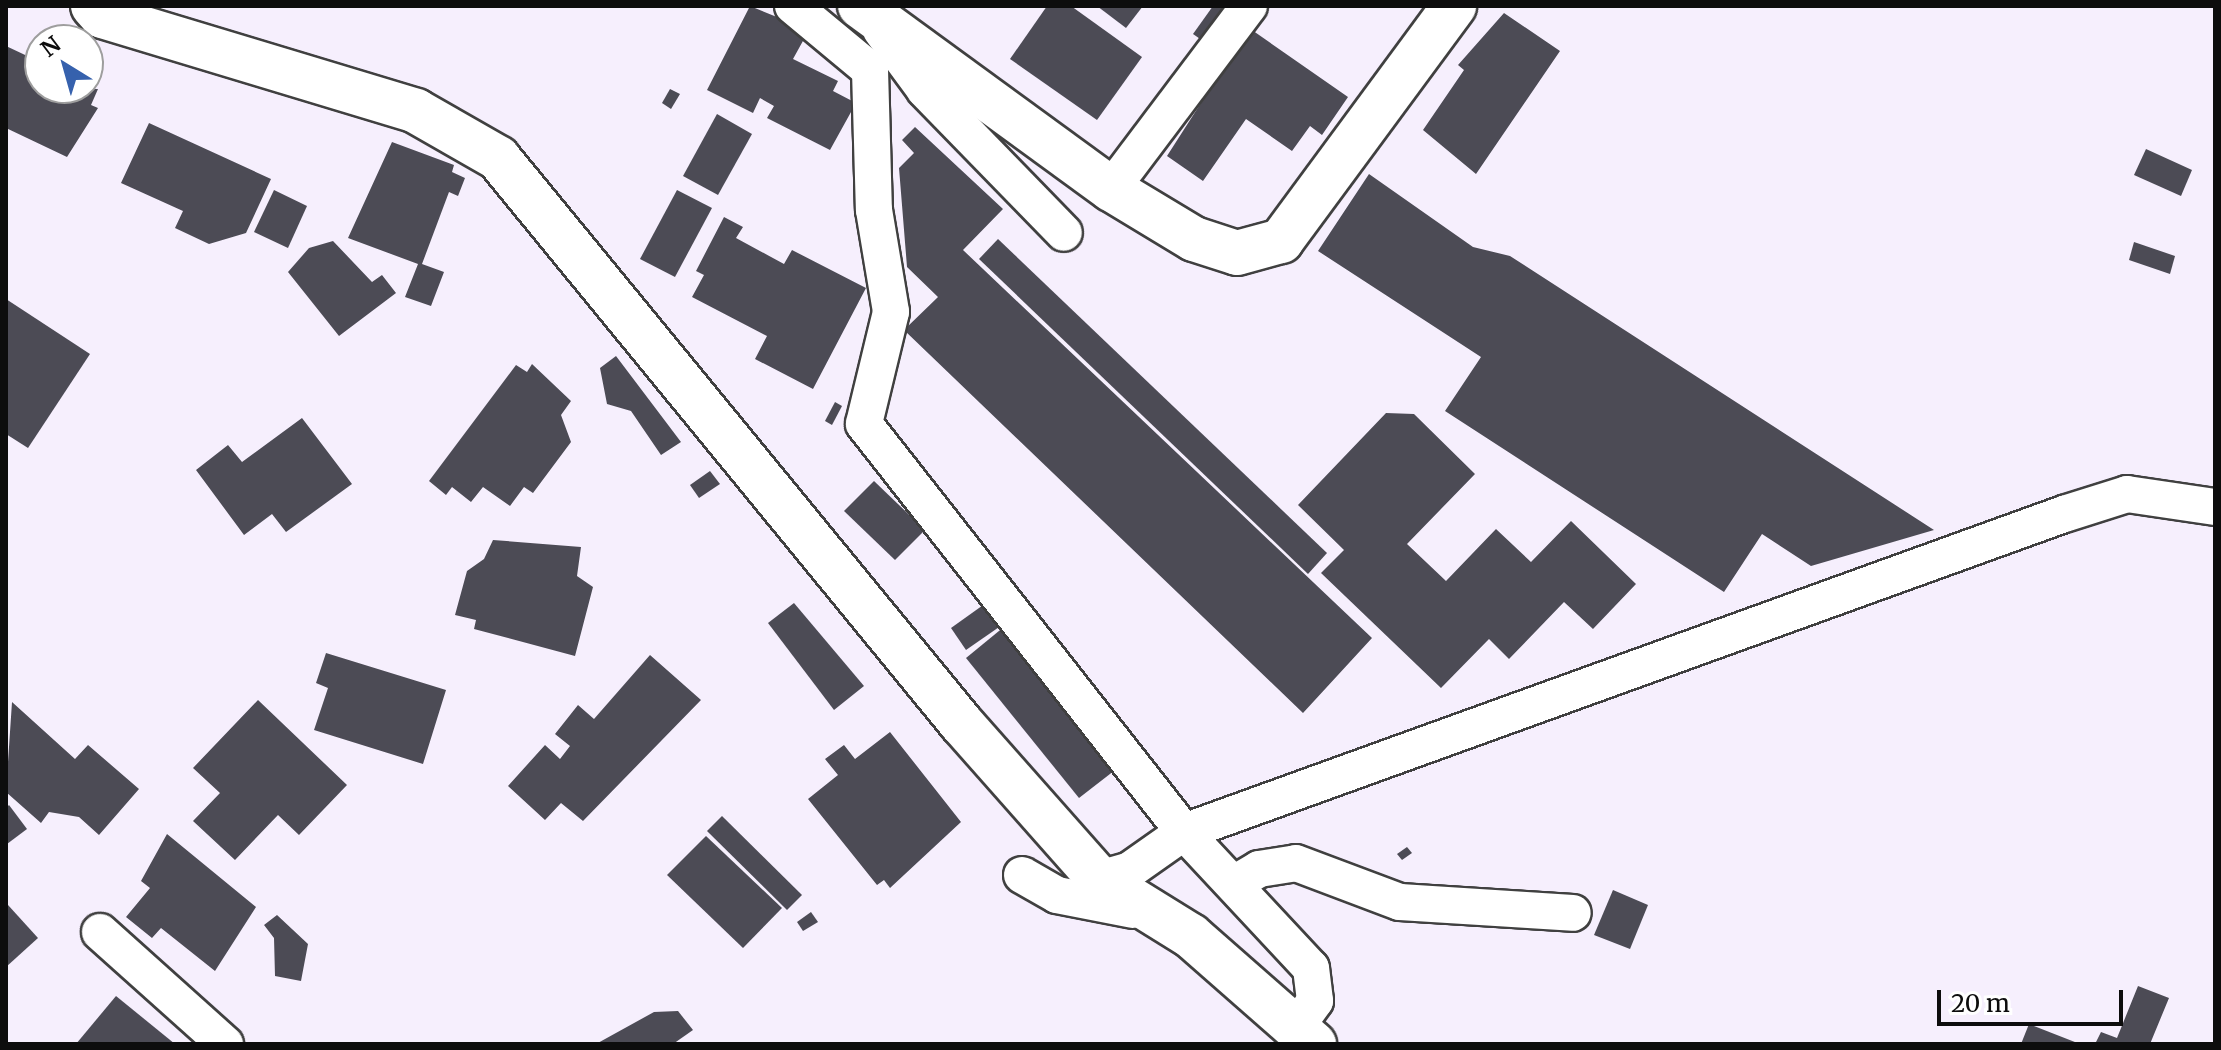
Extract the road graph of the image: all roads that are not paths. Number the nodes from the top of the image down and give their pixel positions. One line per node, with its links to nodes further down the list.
1 (93, 6): 11 (street)
2 (793, 6): 9 (lane)
3 (1249, 6): 6 (lane)
4 (1454, 6): 6 (street)
5 (864, 9): 6 (street); 7 (lane)
6 (1111, 189)
7 (1064, 233)
8 (2215, 507): 9 (lane)
9 (1184, 832): 11 (lane); 12 (lane)
10 (1022, 875): 14 (lane)
11 (1099, 879): 14 (street)
12 (1234, 884): 13 (lane); 16 (lane)
13 (1573, 913)
14 (1150, 914): 16 (street)
15 (100, 932): 17 (lane)
16 (1306, 1034)
17 (225, 1044)

